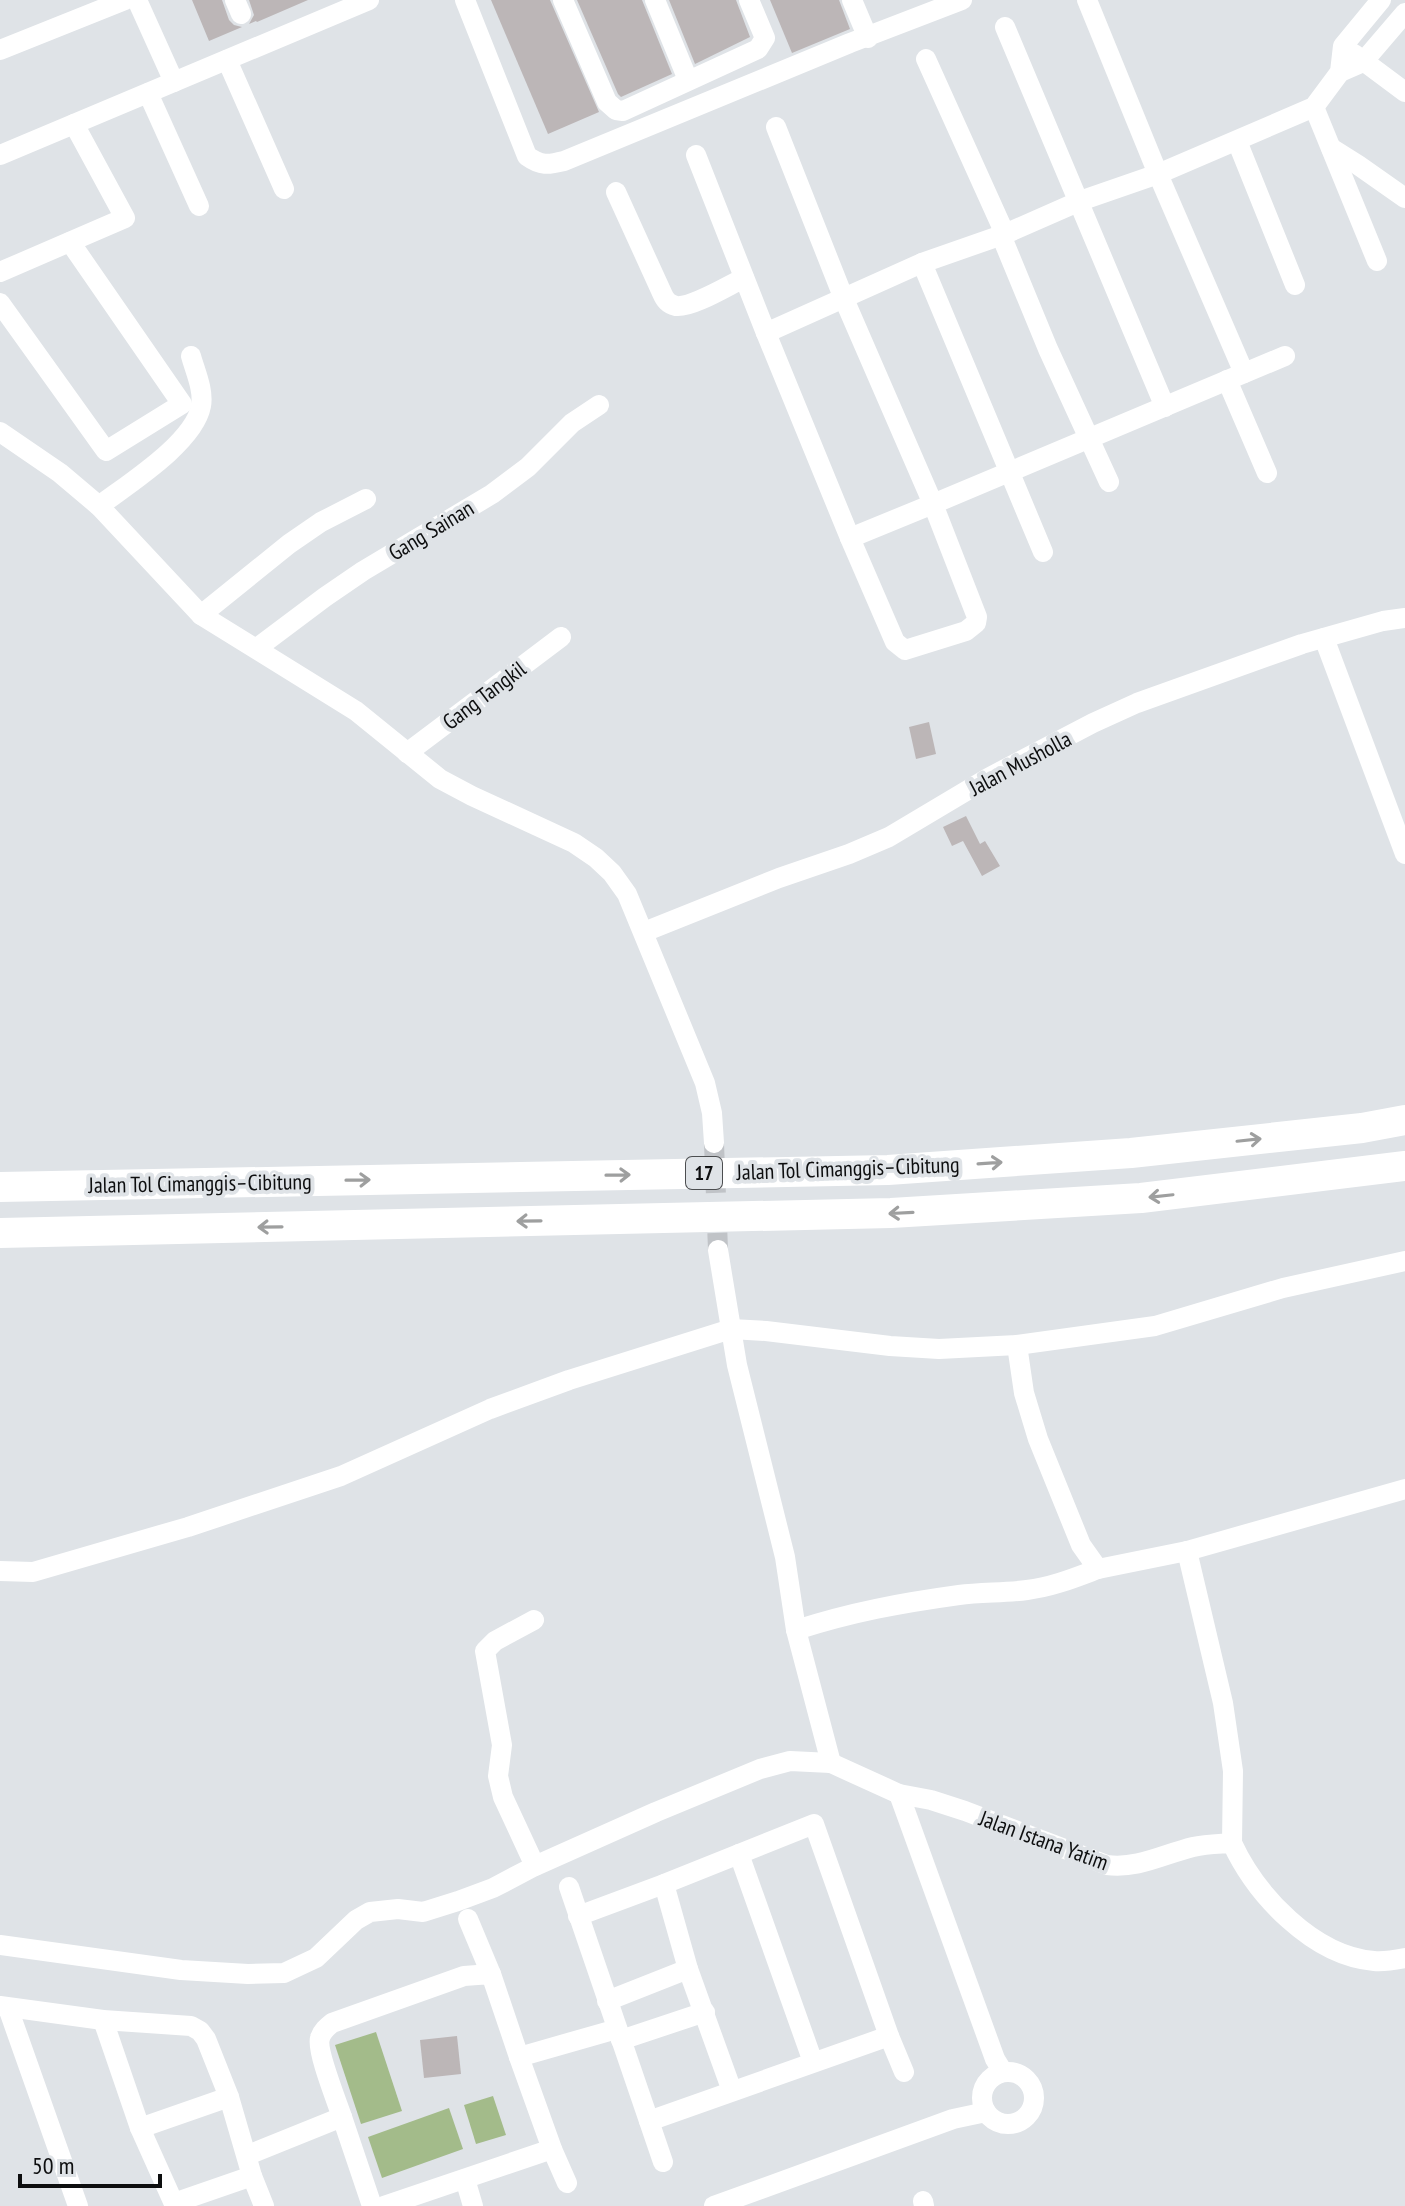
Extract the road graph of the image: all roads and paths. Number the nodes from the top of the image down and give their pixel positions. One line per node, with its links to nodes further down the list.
1 (125, 0): 16 (street)
2 (137, 0): 22 (street)
3 (369, 0): 18 (street)
4 (465, 0): 14 (street)
5 (563, 0): 21 (street)
6 (655, 0): 21 (street)
7 (749, 0): 21 (street)
8 (852, 0): 14 (street)
9 (962, 0): 14 (street)
10 (1087, 0): 32 (street)
11 (1381, 0): 15 (street)
12 (1405, 13): 19 (street)
13 (1005, 27): 36 (street)
14 (868, 38)
15 (1343, 46): 19 (street); 20 (street)
16 (0, 50)
17 (926, 59): 38 (street)
18 (227, 60): 22 (street); 33 (street)
19 (1363, 62): 20 (street); 23 (street)
20 (1340, 72): 25 (street)
21 (688, 80)
22 (174, 82): 24 (street)
23 (1405, 92)
24 (148, 93): 26 (street); 37 (street)
25 (1314, 107): 28 (street); 29 (street)
26 (74, 124): 30 (street); 39 (street)
27 (776, 127): 45 (street)
28 (1237, 141): 32 (street); 44 (street)
29 (1331, 148): 35 (street); 40 (street)
30 (0, 155)
31 (696, 155): 43 (street)
32 (1158, 174): 36 (street); 50 (street)
33 (284, 189)
34 (616, 192): 43 (street)
35 (1405, 198)
36 (1080, 201): 38 (street); 52 (street)
37 (199, 206)
38 (1003, 234): 41 (street); 54 (street)
39 (70, 242): 42 (street); 46 (street)
40 (1377, 261)
41 (922, 263): 45 (street); 55 (street)
42 (0, 272)
43 (744, 278): 47 (street)
44 (1295, 285)
45 (844, 299): 47 (street); 59 (street)
46 (0, 303)
47 (766, 333): 61 (street)
48 (191, 356): 60 (street)
49 (1285, 356): 50 (street)
50 (1236, 377): 52 (street); 56 (street)
51 (599, 405): 67 (street, Gang Sainan)
52 (1165, 407): 54 (street)
53 (0, 432): 60 (street)
54 (1088, 439): 55 (street); 57 (street)
55 (1011, 472): 59 (street); 62 (street)
56 (1267, 473)
57 (1109, 482)
58 (366, 499): 63 (street)
59 (933, 504): 61 (street); 61 (street)
60 (99, 506): 63 (street)
61 (850, 538)
62 (1043, 552)
63 (201, 615): 67 (street)
64 (1405, 618): 66 (street, Jalan Musholla)
65 (561, 637): 68 (street, Gang Tangkil)
66 (1324, 638): 69 (street); 70 (street, Jalan Musholla)
67 (257, 648): 68 (street)
68 (407, 753): 70 (street)
69 (1405, 854)
70 (644, 932): 72 (street)
71 (1405, 1120): 74 (highway, Jalan Tol Cimanggis–Cibitung / 17, one-way to 71)
72 (714, 1143)
73 (1405, 1166): 75 (highway, Jalan Tol Cimanggis–Cibitung / 17, one-way to 75)
74 (0, 1187)
75 (0, 1233)
76 (718, 1250): 78 (street)
77 (1405, 1261): 79 (street)
78 (731, 1329): 79 (street); 83 (street); 85 (street)
79 (1017, 1345): 82 (street)
80 (1405, 1489): 81 (street)
81 (1187, 1551): 82 (street); 88 (street)
82 (1098, 1569): 85 (street)
83 (0, 1571)
84 (534, 1620): 90 (street)
85 (796, 1630): 86 (street)
86 (831, 1763): 87 (street, Jalan Istana Yatim); 90 (street)
87 (899, 1794): 88 (street, Jalan Istana Yatim); 108 (street)
88 (1232, 1843): 96 (street)
89 (739, 1854): 91 (street); 104 (street); 106 (street)
90 (535, 1866): 95 (street)
91 (664, 1884): 93 (street); 97 (street)
92 (569, 1887): 93 (street)
93 (578, 1916): 99 (street)
94 (468, 1919): 98 (street)
95 (0, 1945)
96 (1405, 1958)
97 (688, 1969): 99 (street); 101 (street)
98 (491, 1974): 105 (street); 112 (street)
99 (607, 2001): 103 (street)
100 (4, 2007): 102 (street); 122 (street)
101 (705, 2012): 103 (street); 109 (street)
102 (103, 2020): 110 (street); 114 (street)
103 (619, 2034): 105 (street); 113 (street)
104 (889, 2036): 106 (street); 107 (street)
105 (519, 2057): 115 (street)
106 (813, 2062): 109 (street)
107 (904, 2072)
108 (1003, 2072): 111 (street); 111 (street)
109 (732, 2091): 113 (street)
110 (229, 2097): 114 (street); 116 (street)
111 (986, 2112): 127 (street)
112 (342, 2117): 116 (street); 124 (street)
113 (649, 2121): 117 (street)
114 (140, 2128): 121 (street)
115 (552, 2149): 119 (street); 120 (street)
116 (248, 2155): 118 (street)
117 (663, 2162)
118 (252, 2176): 121 (street); 123 (street)
119 (465, 2179): 125 (street); 126 (street)
120 (567, 2183)
121 (174, 2205)
122 (78, 2206)
123 (264, 2206)
124 (372, 2206)
125 (384, 2206)
126 (473, 2206)
127 (714, 2206)

